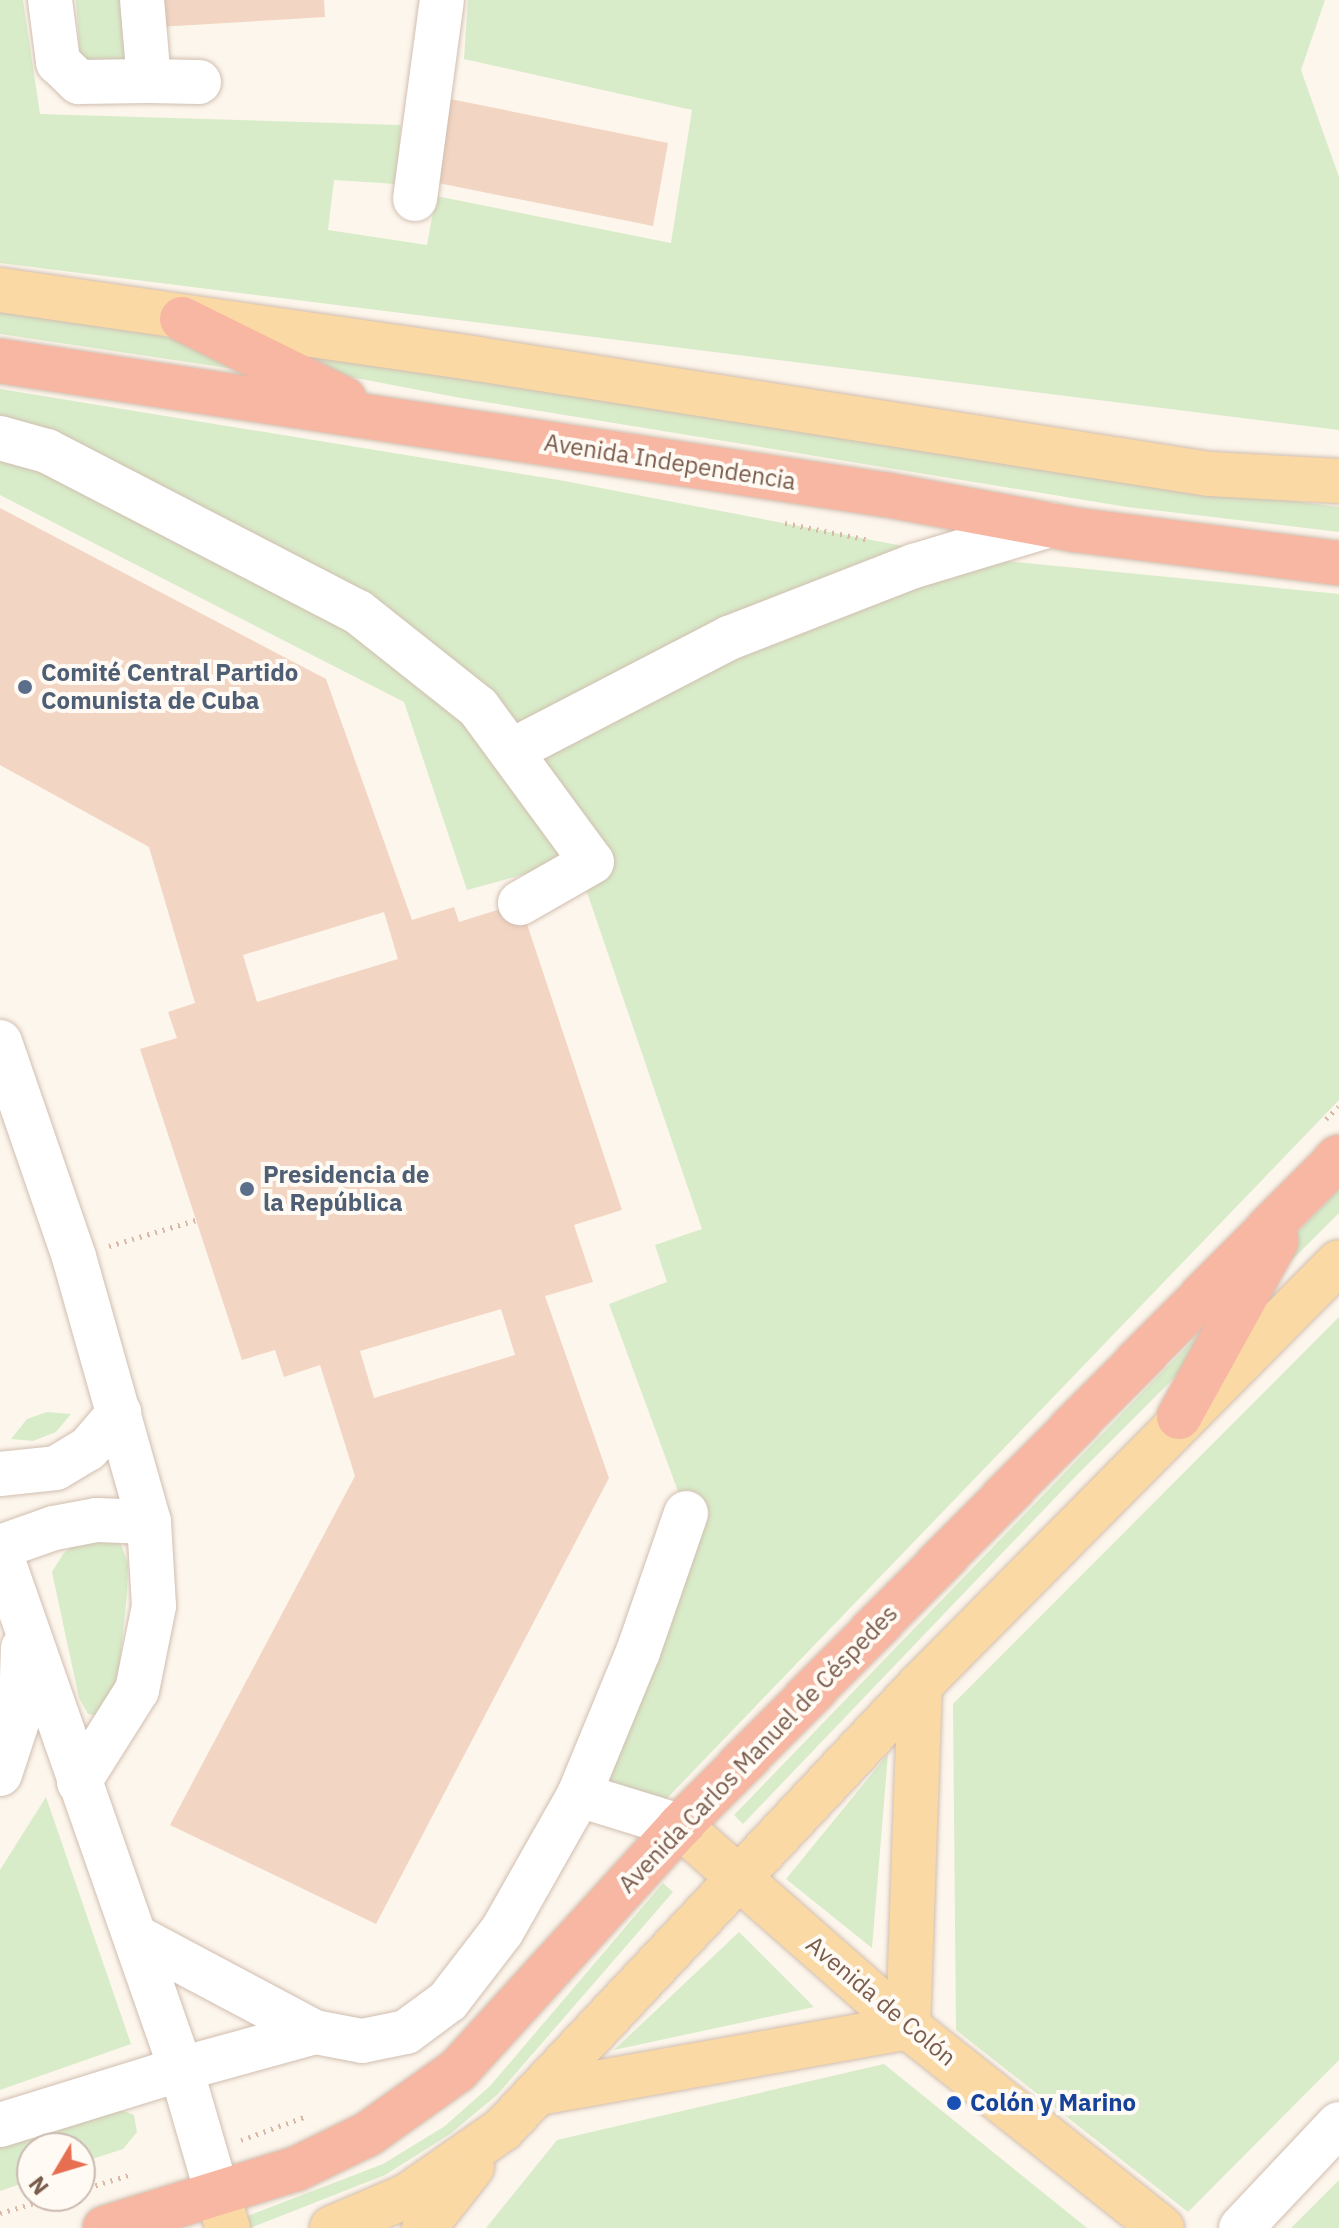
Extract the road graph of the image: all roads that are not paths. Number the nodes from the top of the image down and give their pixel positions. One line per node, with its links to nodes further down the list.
1 (50, 0): 4 (street)
2 (142, 0): 4 (street)
3 (442, 0): 6 (street)
4 (149, 81): 5 (street)
5 (199, 82)
6 (415, 199)
7 (0, 290): 8 (main road)
8 (182, 319): 10 (highway); 12 (main road)
9 (0, 361): 10 (highway, Avenida Independencia)
10 (382, 418): 13 (highway, Avenida Independencia)
11 (0, 438): 15 (street)
12 (1339, 481)
13 (1050, 525): 14 (highway, Avenida Independencia); 15 (street)
14 (1339, 563)
15 (511, 751): 16 (street)
16 (520, 903)
17 (5, 1064): 21 (street)
18 (1328, 1142): 19 (highway, Avenida Carlos Manuel de Céspedes)
19 (1301, 1197): 22 (highway); 32 (highway, Avenida Carlos Manuel de Céspedes)
20 (1339, 1262): 22 (main road)
21 (119, 1413): 23 (street); 25 (street)
22 (1179, 1417): 28 (main road)
23 (0, 1474)
24 (686, 1513): 31 (street)
25 (149, 1522): 26 (street); 30 (street)
26 (0, 1550): 27 (street)
27 (23, 1619): 29 (street); 30 (street)
28 (920, 1685): 33 (main road); 35 (main road)
29 (0, 1774)
30 (79, 1782): 34 (street)
31 (579, 1795): 32 (street); 36 (street)
32 (680, 1826): 33 (main road, Avenida de Colón); 42 (highway, Avenida Carlos Manuel de Céspedes)
33 (737, 1877): 35 (main road, Avenida de Colón); 38 (main road)
34 (136, 1937): 36 (street); 37 (street)
35 (908, 2027): 38 (main road); 46 (main road, Avenida de Colón)
36 (315, 2032): 37 (street)
37 (181, 2069): 40 (street); 42 (street)
38 (539, 2093): 41 (main road)
39 (1339, 2124): 47 (street)
40 (0, 2125)
41 (503, 2129): 44 (main road); 45 (main road)
42 (223, 2212): 43 (highway, Avenida Carlos Manuel de Céspedes)
43 (105, 2228)
44 (332, 2228)
45 (424, 2228)
46 (1162, 2228)
47 (1241, 2228)

